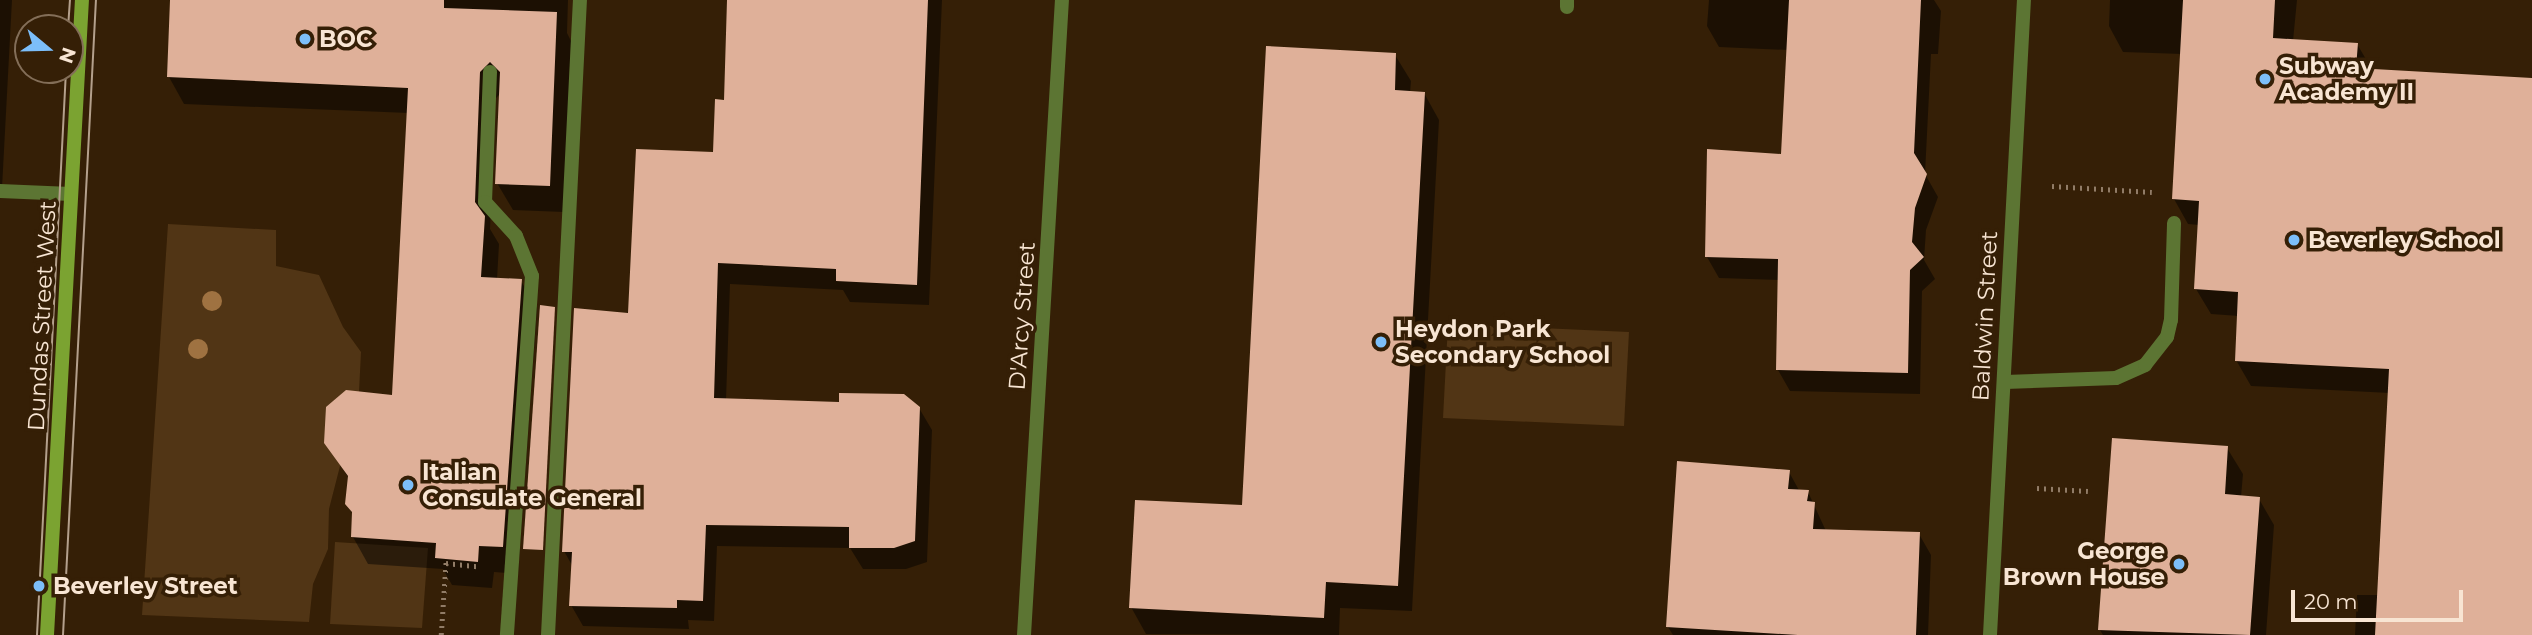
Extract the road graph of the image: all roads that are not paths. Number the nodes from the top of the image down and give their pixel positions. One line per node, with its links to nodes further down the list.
1 (82, 0): 7 (main road, Dundas Street West)
2 (580, 0): 12 (street)
3 (1062, 0): 13 (street, D'Arcy Street)
4 (2024, 0): 9 (street, Baldwin Street)
5 (490, 72): 11 (street)
6 (0, 191): 7 (street)
7 (71, 194): 10 (main road, Dundas Street West)
8 (2174, 223): 9 (street)
9 (2005, 382): 14 (street, Baldwin Street)
10 (47, 635)
11 (507, 635)
12 (548, 635)
13 (1024, 635)
14 (1990, 635)

